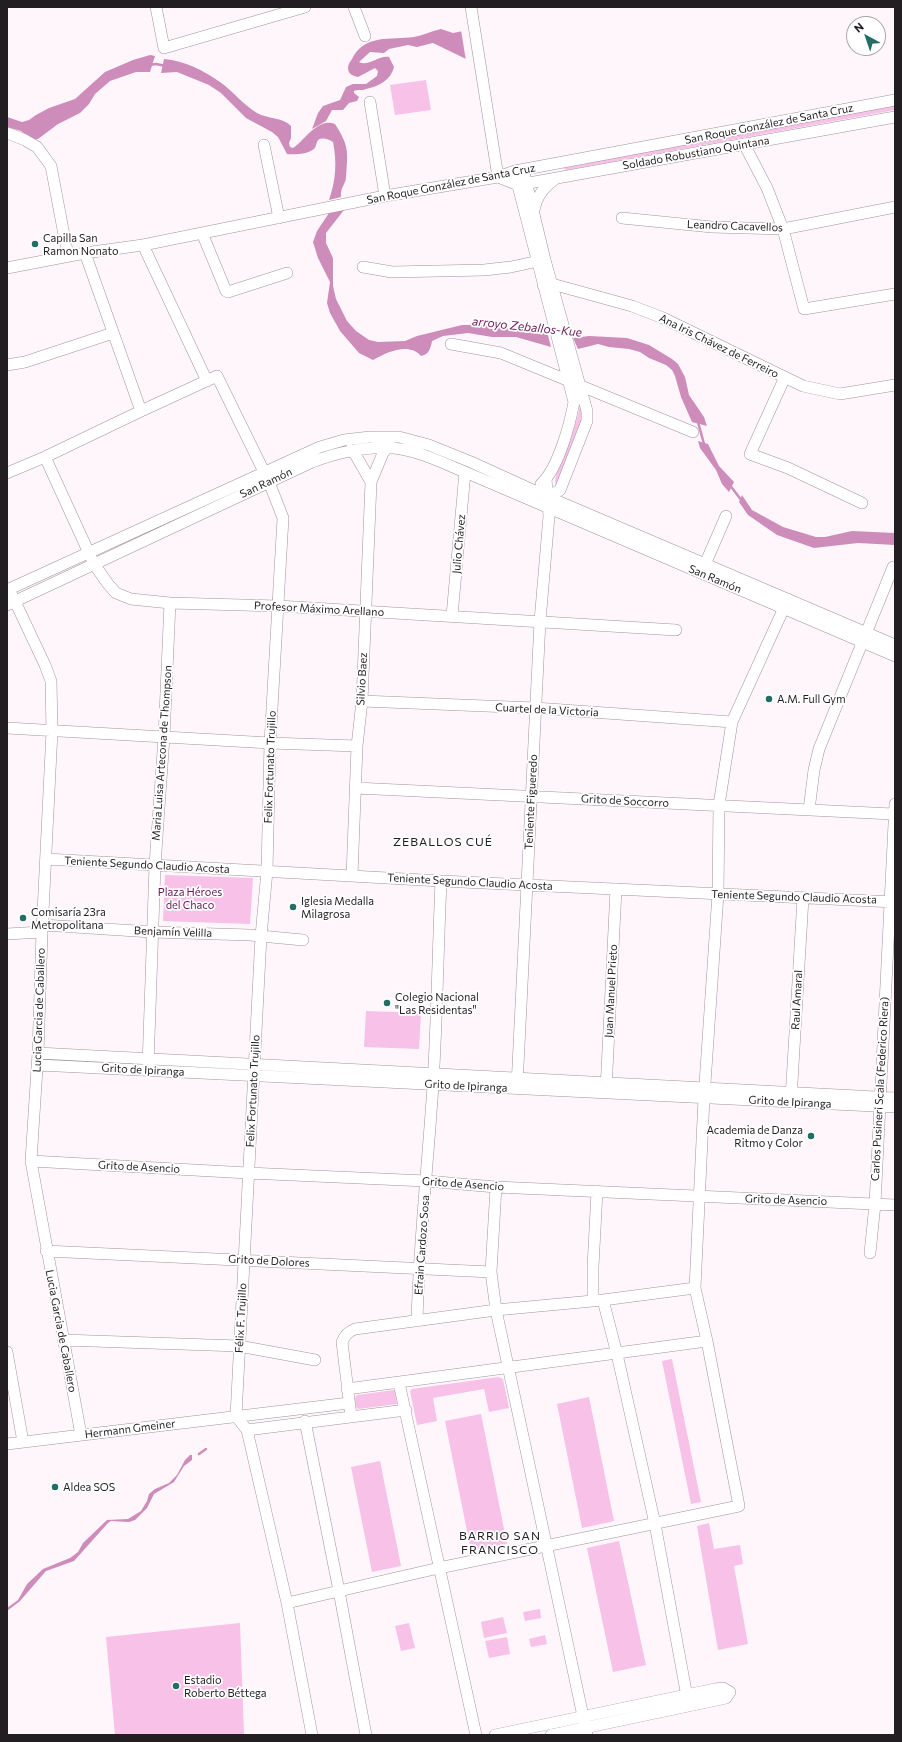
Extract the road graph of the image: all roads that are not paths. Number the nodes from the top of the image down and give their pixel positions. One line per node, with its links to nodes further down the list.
1 (156, 7): 2 (street)
2 (305, 7)
3 (354, 7): 5 (street)
4 (470, 7): 13 (street)
5 (365, 36)
6 (895, 100): 12 (street, San Roque González de Santa Cruz)
7 (370, 102): 16 (street)
8 (895, 117): 10 (street, Soldado Robustiano Quintana)
9 (7, 133): 25 (street)
10 (744, 144): 14 (street, Soldado Robustiano Quintana); 21 (street)
11 (264, 145): 19 (street)
12 (519, 171): 13 (street, San Roque González de Santa Cruz); 15 (street)
13 (498, 177): 15 (street); 16 (street, San Roque González de Santa Cruz)
14 (556, 178): 15 (street, Soldado Robustiano Quintana); 18 (street)
15 (522, 184): 18 (street); 26 (street)
16 (385, 196): 19 (street, San Roque González de Santa Cruz)
17 (895, 206): 21 (street, Leandro Cacavellos)
18 (534, 211): 26 (street)
19 (279, 218): 22 (street, San Roque González de Santa Cruz)
20 (622, 218): 21 (street, Leandro Cacavellos)
21 (783, 229): 31 (street)
22 (202, 233): 23 (street, San Roque González de Santa Cruz); 29 (street)
23 (143, 245): 24 (street, San Roque González de Santa Cruz); 37 (street)
24 (85, 253): 25 (street, San Roque González de Santa Cruz); 32 (street)
25 (68, 256): 28 (street, San Roque González de Santa Cruz)
26 (541, 260): 27 (street); 30 (street)
27 (363, 267)
28 (7, 268)
29 (287, 273)
30 (548, 284): 34 (street); 36 (street, Ana Iris Chávez de Ferreiro)
31 (895, 294)
32 (113, 333): 35 (street); 41 (street)
33 (451, 344): 38 (street)
34 (568, 358): 38 (street); 39 (street)
35 (7, 365)
36 (785, 377): 40 (street, Ana Iris Chávez de Ferreiro); 53 (street)
37 (206, 381): 41 (street); 48 (street, Felix Fortunato Trujillo)
38 (569, 381): 39 (street); 49 (street)
39 (580, 385): 42 (street); 52 (street)
40 (895, 385)
41 (141, 410): 45 (street)
42 (693, 432)
43 (387, 448): 44 (street, San Ramón); 46 (street, San Ramón); 50 (street, Silvio Baez)
44 (350, 450): 48 (street, San Ramón); 50 (street)
45 (45, 458): 47 (street); 55 (street, Profesor Máximo Arellano)
46 (465, 472): 52 (street, San Ramón); 65 (street, Julio Chávez)
47 (7, 473)
48 (266, 478): 51 (street, San Ramón); 55 (street, San Ramón); 56 (street, San Ramón); 63 (street, Felix Fortunato Trujillo)
49 (546, 480): 51 (street); 52 (street, Teniente Figueredo)
50 (371, 482): 64 (street, Silvio Baez)
51 (529, 487): 52 (street, San Ramón)
52 (552, 503): 58 (street, San Ramón); 66 (street, Teniente Figueredo)
53 (862, 503)
54 (726, 516): 58 (street)
55 (88, 552): 56 (street, Profesor Máximo Arellano); 59 (street, San Ramón)
56 (94, 564): 60 (street, San Ramón); 61 (street, Profesor Máximo Arellano)
57 (893, 567): 68 (street)
58 (703, 568): 62 (street, San Ramón)
59 (8, 590): 60 (street, Lucia Garcia de Caballero)
60 (11, 603): 75 (street, Lucia Garcia de Caballero)
61 (170, 603): 63 (street, Profesor Máximo Arellano); 76 (street, Maria Luisa Artecona de Thompson)
62 (785, 603): 68 (street, San Ramón); 73 (street)
63 (278, 606): 64 (street, Profesor Máximo Arellano); 77 (street, Felix Fortunato Trujillo)
64 (365, 611): 65 (street, Profesor Máximo Arellano); 71 (street, Silvio Baez)
65 (452, 616): 66 (street, Profesor Máximo Arellano)
66 (540, 621): 67 (street, Profesor Máximo Arellano); 72 (street, Teniente Figueredo)
67 (676, 630)
68 (866, 638): 69 (street, San Ramón); 70 (street, San Ramón); 83 (street)
69 (895, 645)
70 (895, 656)
71 (362, 701): 72 (street, Cuartel de la Victoria); 78 (street, Silvio Baez)
72 (535, 708): 73 (street, Cuartel de la Victoria); 80 (street, Teniente Figueredo)
73 (732, 722): 81 (street)
74 (7, 728): 75 (street)
75 (52, 731): 76 (street); 84 (street, Lucia Garcia de Caballero)
76 (164, 737): 77 (street); 85 (street, Maria Luisa Artecona de Thompson)
77 (270, 743): 78 (street); 86 (street, Felix Fortunato Trujillo)
78 (357, 746): 79 (street, Silvio Baez)
79 (356, 788): 80 (street, Grito de Soccorro); 87 (street, Silvio Baez)
80 (531, 796): 81 (street, Grito de Soccorro); 89 (street, Teniente Figueredo)
81 (719, 806): 83 (street, Grito de Soccorro); 91 (street)
82 (894, 809): 83 (street, Grito de Soccorro); 93 (street, Carlos Pusineri Scala (Federico Riera))
83 (809, 810)
84 (46, 859): 85 (street, Teniente Segundo Claudio Acosta); 94 (street, Lucia Garcia de Caballero)
85 (155, 865): 86 (street, Teniente Segundo Claudio Acosta); 95 (street, Maria Luisa Artecona de Thompson)
86 (267, 871): 87 (street, Teniente Segundo Claudio Acosta); 97 (street, Felix Fortunato Trujillo)
87 (352, 876): 88 (street, Teniente Segundo Claudio Acosta)
88 (441, 881): 89 (street, Teniente Segundo Claudio Acosta); 104 (street, Efrain Cardozo Sosa)
89 (526, 884): 90 (street, Teniente Segundo Claudio Acosta); 105 (street, Teniente Figueredo)
90 (616, 889): 91 (street, Teniente Segundo Claudio Acosta); 106 (street, Juan Manuel Prieto)
91 (718, 894): 92 (street, Teniente Segundo Claudio Acosta); 107 (street)
92 (803, 898): 93 (street, Teniente Segundo Claudio Acosta); 108 (street, Raul Amaral)
93 (893, 902): 110 (street, Carlos Pusineri Scala (Federico Riera))
94 (43, 929): 95 (street, Benjamín Velilla); 96 (street, Benjamín Velilla); 99 (street, Lucia Garcia de Caballero)
95 (152, 932): 97 (street, Benjamín Velilla); 100 (street, Maria Luisa Artecona de Thompson)
96 (7, 934)
97 (261, 936): 98 (street, Benjamín Velilla); 103 (street, Felix Fortunato Trujillo)
98 (303, 940)
99 (38, 1053): 100 (street, Grito de Ipiranga); 101 (street, Lucia Garcia de Caballero)
100 (149, 1059): 102 (street, Maria Luisa Artecona de Thompson); 103 (street, Grito de Ipiranga)
101 (38, 1065): 102 (street, Grito de Ipiranga); 112 (street, Lucia Garcia de Caballero)
102 (148, 1070): 103 (street, Grito de Ipiranga)
103 (255, 1070): 104 (street, Grito de Ipiranga); 113 (street, Felix Fortunato Trujillo)
104 (433, 1080): 105 (street, Grito de Ipiranga); 114 (street, Efrain Cardozo Sosa)
105 (517, 1084): 106 (street, Grito de Ipiranga)
106 (606, 1088): 107 (street, Grito de Ipiranga)
107 (705, 1093): 108 (street, Grito de Ipiranga); 117 (street)
108 (791, 1097): 110 (street, Grito de Ipiranga)
109 (895, 1098): 110 (street, Grito de Ipiranga)
110 (879, 1102): 111 (street, Grito de Ipiranga); 118 (street, Carlos Pusineri Scala (Federico Riera))
111 (895, 1107)
112 (31, 1161): 113 (street, Grito de Asencio); 120 (street, Lucia Garcia de Caballero)
113 (248, 1173): 114 (street, Grito de Asencio); 122 (street, Félix F. Trujillo)
114 (426, 1182): 115 (street, Grito de Asencio); 123 (street, Efrain Cardozo Sosa)
115 (496, 1187): 116 (street, Grito de Asencio); 124 (street)
116 (597, 1191): 117 (street, Grito de Asencio); 126 (street)
117 (699, 1196): 118 (street, Grito de Asencio); 125 (street)
118 (875, 1204): 119 (street, Grito de Asencio); 121 (street, Carlos Pusineri Scala (Federico Riera))
119 (895, 1205)
120 (46, 1251): 122 (street, Grito de Dolores); 129 (street, Lucia Garcia de Caballero)
121 (870, 1253)
122 (244, 1260): 123 (street, Grito de Dolores); 131 (street, Félix F. Trujillo)
123 (418, 1270): 124 (street, Grito de Dolores); 128 (street, Efrain Cardozo Sosa)
124 (491, 1272): 127 (street)
125 (695, 1288): 126 (street); 130 (street)
126 (598, 1300): 127 (street); 133 (street)
127 (496, 1310): 128 (street); 135 (street)
128 (417, 1321): 137 (street)
129 (63, 1340): 131 (street); 144 (street, Lucia Garcia de Caballero)
130 (707, 1341): 133 (street); 147 (street)
131 (239, 1346): 134 (street); 140 (street, Félix F. Trujillo)
132 (7, 1352): 145 (street)
133 (617, 1354): 135 (street); 147 (street)
134 (315, 1360)
135 (508, 1367): 136 (street); 148 (street)
136 (399, 1383): 137 (street); 139 (street)
137 (348, 1389): 138 (street)
138 (349, 1402): 140 (street, Hermann Gmeiner); 141 (street)
139 (406, 1410): 141 (street); 149 (street)
140 (236, 1416): 143 (street); 144 (street, Hermann Gmeiner)
141 (351, 1416): 142 (street)
142 (305, 1422): 143 (street); 150 (street)
143 (247, 1430): 151 (street)
144 (81, 1435): 145 (street, Hermann Gmeiner)
145 (23, 1442): 146 (street, Hermann Gmeiner)
146 (7, 1444)
147 (655, 1524): 148 (street); 153 (street)
148 (547, 1546): 149 (street); 154 (street)
149 (439, 1568): 150 (street); 158 (street)
150 (339, 1591): 151 (street); 157 (street)
151 (287, 1603): 156 (street)
152 (716, 1695): 153 (street)
153 (688, 1700): 154 (street); 155 (street)
154 (583, 1716): 155 (street); 159 (street)
155 (586, 1731): 160 (street)
156 (312, 1735)
157 (366, 1735)
158 (476, 1735)
159 (495, 1735)
160 (551, 1735)

